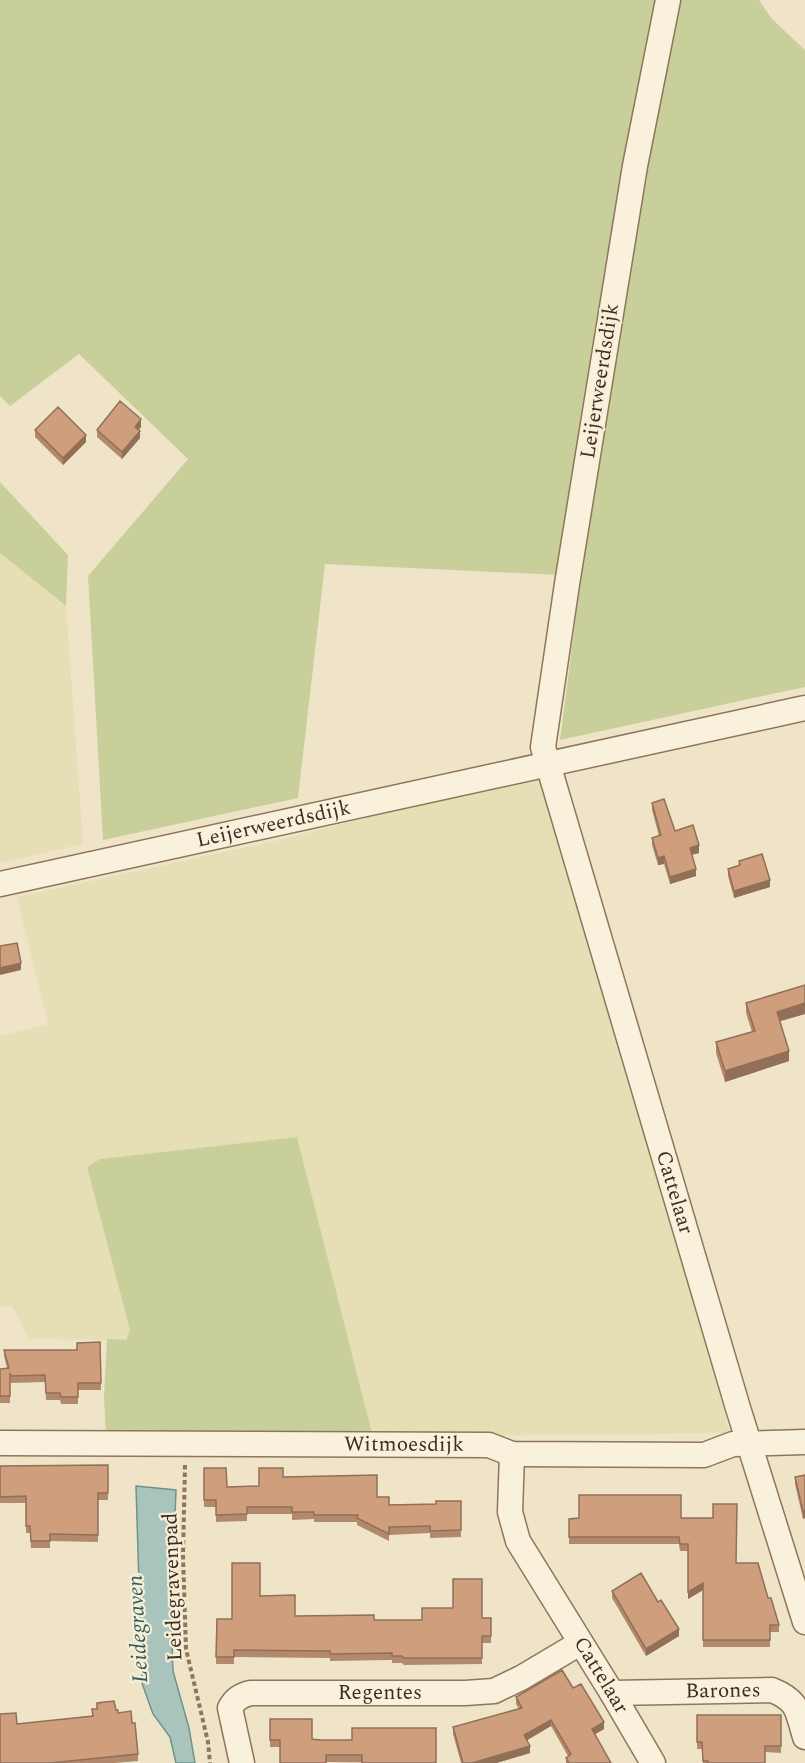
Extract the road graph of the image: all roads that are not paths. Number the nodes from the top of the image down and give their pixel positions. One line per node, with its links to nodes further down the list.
1 (668, 0): 3 (street, Leijerweerdsdijk)
2 (805, 708): 3 (street, Leijerweerdsdijk)
3 (548, 764): 4 (street, Leijerweerdsdijk); 7 (street, Cattelaar)
4 (0, 884)
5 (805, 1442): 7 (street, Witmoesdijk)
6 (0, 1443): 8 (street, Witmoesdijk)
7 (750, 1443): 8 (street, Witmoesdijk); 9 (street, Cattelaar)
8 (512, 1454): 10 (street, Cattelaar)
9 (805, 1622)
10 (580, 1643): 11 (street, Cattelaar); 13 (street, Regentes)
11 (612, 1693): 12 (street, Barones); 14 (street, Cattelaar)
12 (805, 1737)
13 (242, 1763)
14 (653, 1763)

